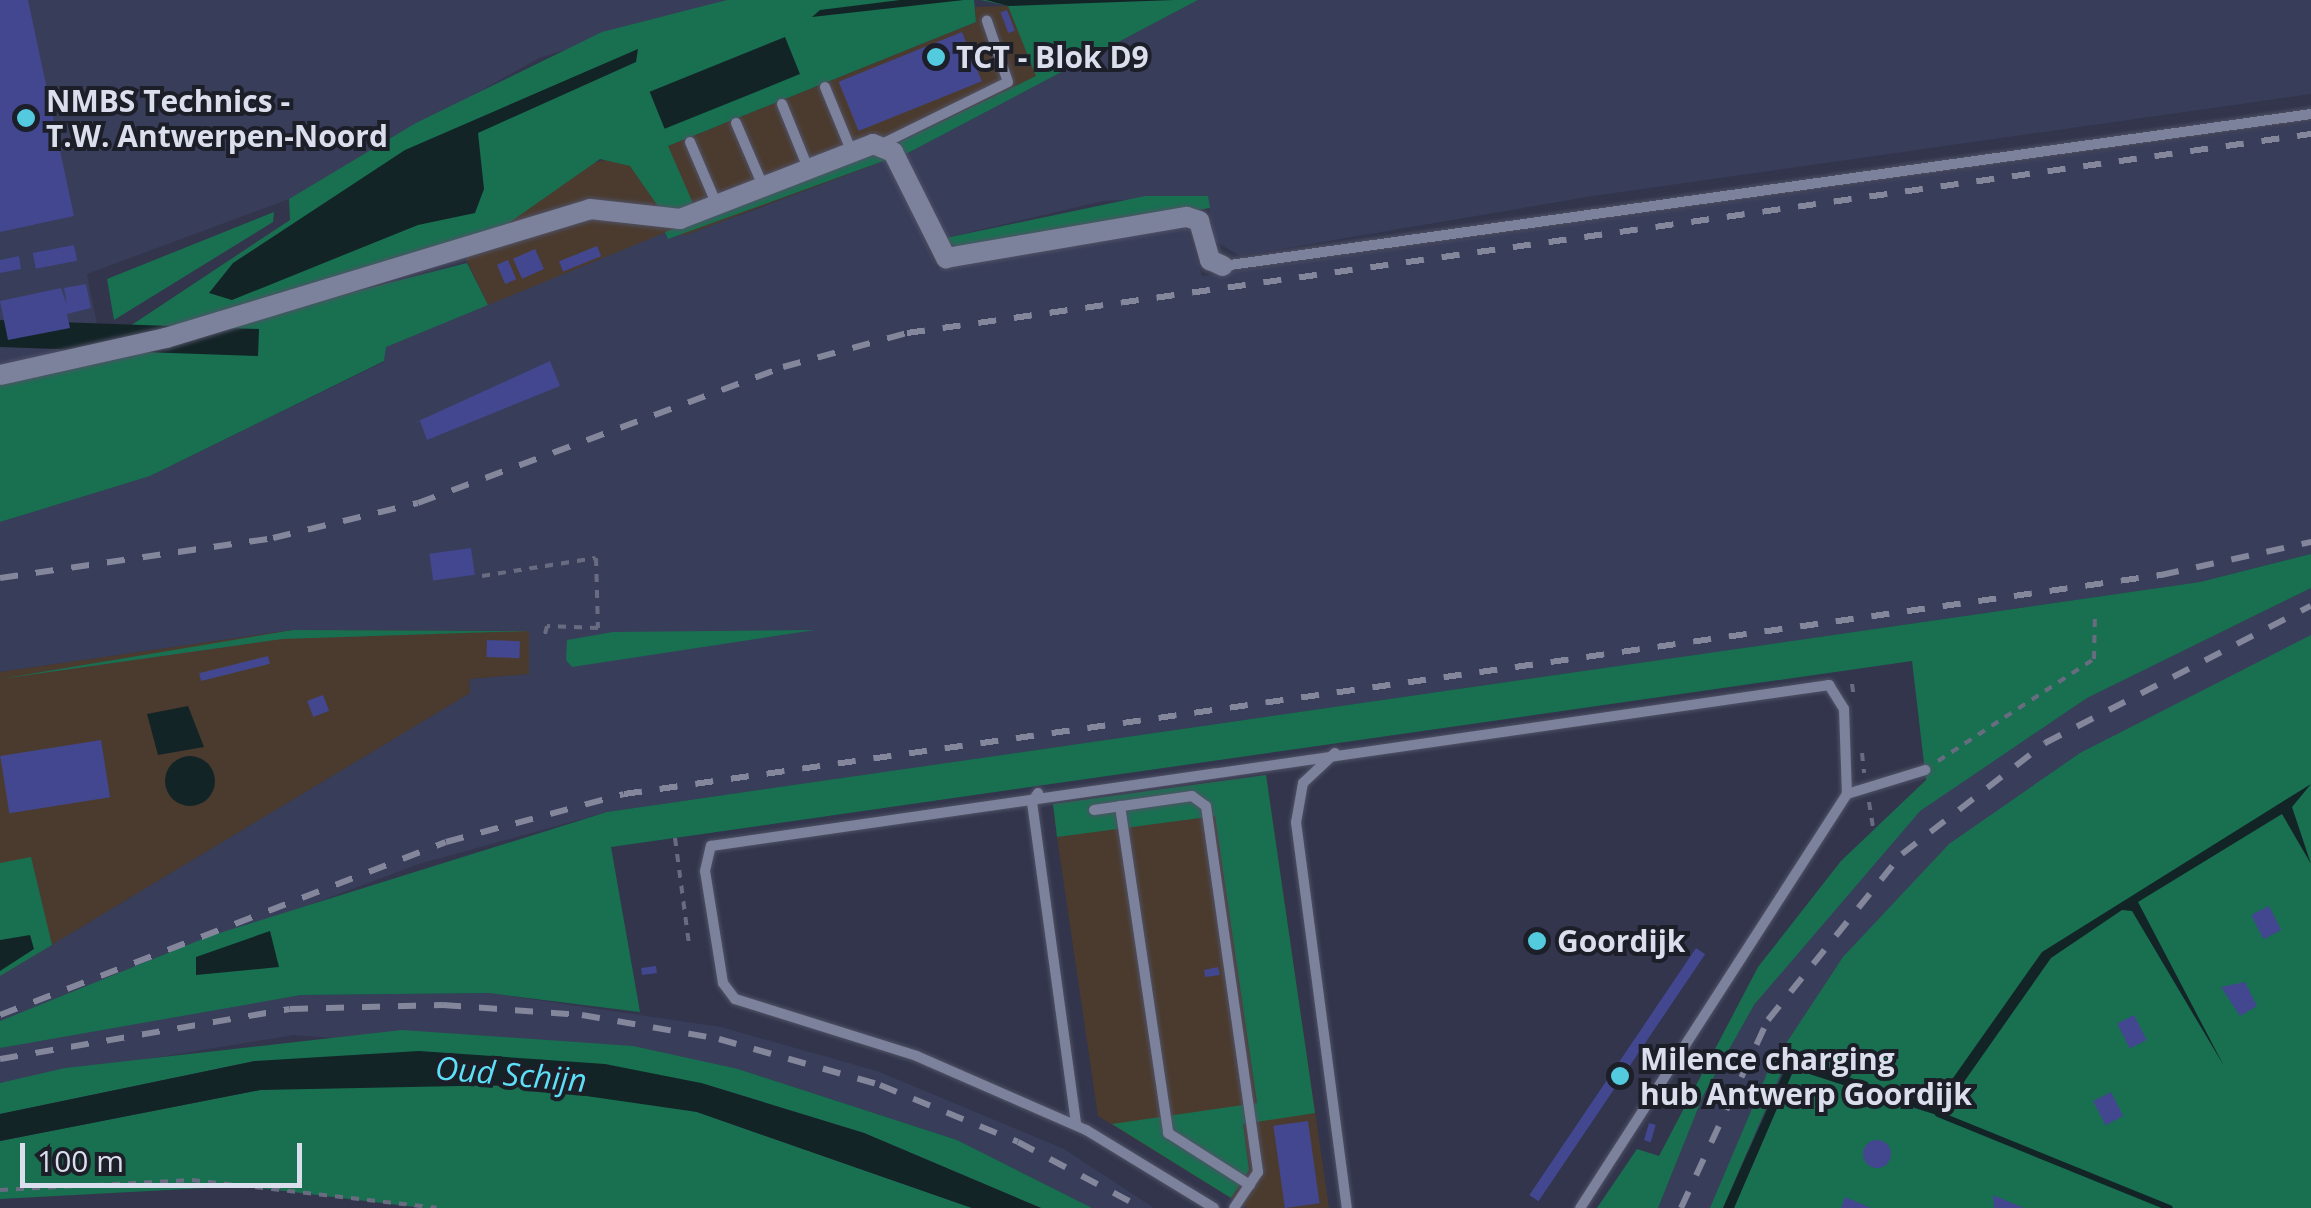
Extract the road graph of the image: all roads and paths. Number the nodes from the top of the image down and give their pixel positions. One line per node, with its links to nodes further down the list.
1 (987, 22): 7 (lane)
2 (825, 87): 8 (lane)
3 (782, 104): 9 (lane)
4 (2311, 114): 12 (lane)
5 (736, 122): 10 (lane)
6 (690, 142): 11 (lane)
7 (882, 144): 8 (street); 12 (street)
8 (851, 150): 9 (street)
9 (808, 168): 10 (street)
10 (763, 186): 11 (street)
11 (717, 205): 13 (street)
12 (1223, 266)
13 (0, 374)
14 (482, 576): 16 (path)
15 (2095, 611): 21 (path)
16 (544, 638)
17 (1852, 684): 18 (path)
18 (1857, 718)
19 (1859, 736): 22 (path)
20 (1351, 748): 23 (lane); 24 (lane); 36 (lane)
21 (1925, 770): 22 (lane)
22 (1866, 788): 24 (lane); 27 (path)
23 (1039, 793): 30 (lane); 30 (lane)
24 (1847, 794): 37 (lane)
25 (1120, 806): 26 (lane); 31 (lane); 31 (lane)
26 (1094, 810)
27 (1872, 828)
28 (675, 838): 29 (path)
29 (690, 945)
30 (1078, 1126): 34 (lane)
31 (1250, 1185): 35 (lane)
32 (0, 1190): 33 (path)
33 (436, 1208)
34 (1214, 1208)
35 (1234, 1208)
36 (1346, 1208)
37 (1580, 1208)

